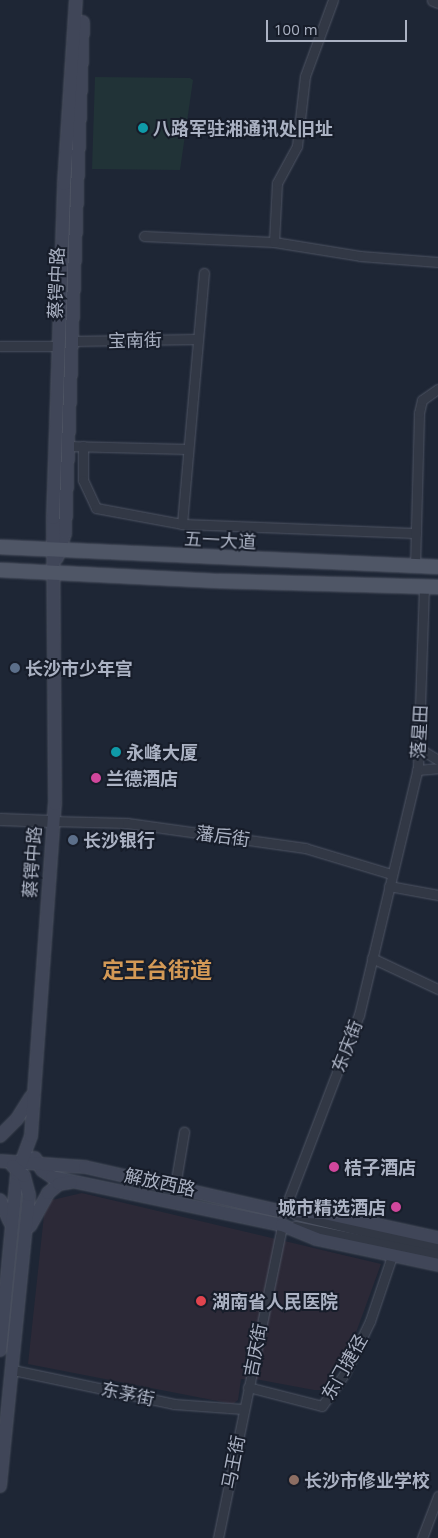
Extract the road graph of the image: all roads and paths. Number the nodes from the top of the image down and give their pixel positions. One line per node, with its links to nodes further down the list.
1 (76, 0): 13 (main road, 蔡锷中路)
2 (84, 0): 11 (main road, 蔡锷中路)
3 (333, 0): 7 (street)
4 (434, 0): 5 (street)
5 (438, 2)
6 (144, 236): 7 (street)
7 (274, 242): 8 (street)
8 (438, 262)
9 (204, 272): 10 (street)
10 (198, 339): 11 (street, 宝南街); 17 (street)
11 (71, 341): 15 (main road, 蔡锷中路)
12 (0, 346): 13 (street)
13 (59, 346): 18 (main road, 蔡锷中路)
14 (438, 389): 20 (street)
15 (68, 446): 16 (street); 18 (main road, 蔡锷中路)
16 (83, 446): 17 (street); 19 (street)
17 (188, 449): 19 (street)
18 (59, 518): 22 (main road); 23 (main road); 24 (main road, 蔡锷中路)
19 (182, 524): 20 (street)
20 (416, 533): 25 (street)
21 (0, 547): 22 (main road, 五一大道)
22 (28, 548): 24 (main road, 五一大道)
23 (91, 552): 24 (main road, 五一大道); 25 (main road, 五一大道)
24 (55, 559): 28 (main road, 五一大道); 29 (main road, 五一大道); 31 (main road, 蔡锷中路)
25 (415, 567): 26 (main road, 五一大道)
26 (438, 568)
27 (0, 570): 28 (main road, 五一大道)
28 (27, 571): 31 (main road)
29 (424, 586): 30 (main road, 五一大道); 32 (street, 落星田)
30 (438, 587)
31 (52, 607): 37 (main road, 蔡锷中路)
32 (420, 749): 33 (street); 35 (street, 落星田)
33 (438, 760)
34 (438, 768): 35 (street)
35 (417, 770): 38 (street, 落星田)
36 (0, 819): 37 (street)
37 (52, 821): 38 (street, 藩后街); 43 (main road, 蔡锷中路)
38 (391, 874): 39 (street, 东庆街)
39 (389, 886): 40 (street); 41 (street, 东庆街)
40 (438, 895)
41 (372, 958): 42 (street); 53 (street, 东庆街)
42 (438, 989)
43 (33, 1092): 45 (main road); 46 (main road, 蔡锷中路)
44 (184, 1132): 51 (street)
45 (0, 1136)
46 (31, 1136): 48 (main road); 49 (main road, 蔡锷中路)
47 (2, 1161): 49 (main road)
48 (37, 1162): 49 (main road, 解放西路); 50 (main road, 解放西路); 51 (main road, 解放西路)
49 (19, 1166): 55 (main road, 蔡锷中路); 56 (main road)
50 (73, 1181): 54 (main road, 解放西路); 56 (main road)
51 (175, 1186): 53 (main road, 解放西路)
52 (0, 1200): 55 (main road)
53 (284, 1211): 57 (street, 解放西路); 58 (main road, 解放西路)
54 (282, 1225): 57 (street, 解放西路); 60 (main road, 解放西路); 65 (street, 吉庆街)
55 (12, 1227): 63 (main road, 蔡锷中路)
56 (26, 1236): 64 (main road)
57 (362, 1236): 59 (street, 解放西路); 61 (street, 解放西路)
58 (438, 1238)
59 (438, 1248)
60 (392, 1256): 62 (main road, 解放西路); 65 (street, 东门捷径)
61 (438, 1256)
62 (438, 1265)
63 (0, 1350)
64 (13, 1370): 66 (street, 东茅街); 67 (main road)
65 (248, 1387): 66 (street, 马王街)
66 (243, 1409): 69 (street, 马王街)
67 (0, 1486)
68 (438, 1496): 70 (street)
69 (218, 1538)
70 (422, 1538)

